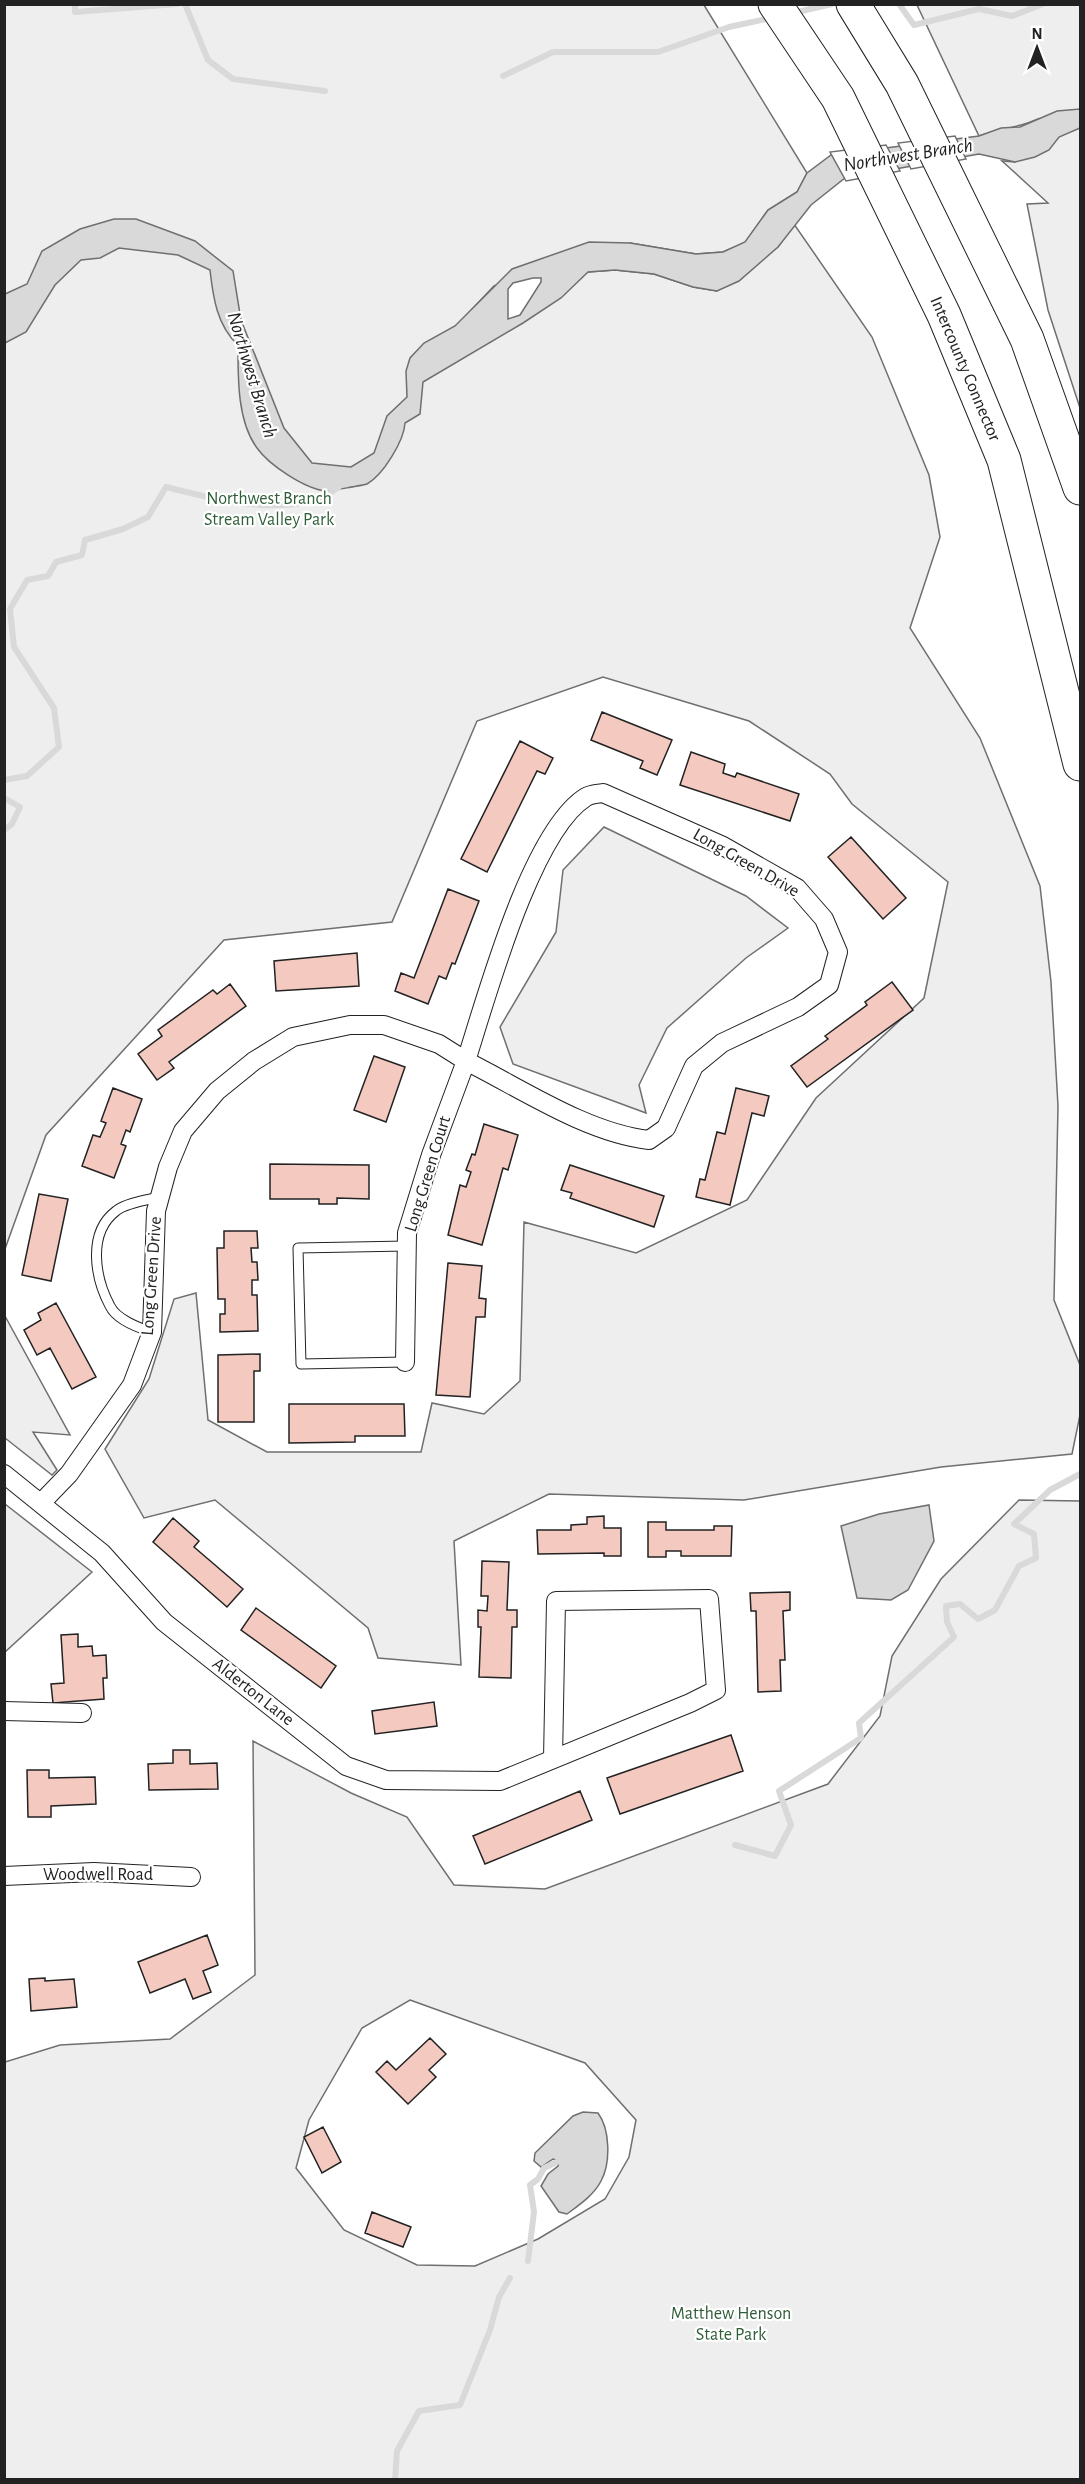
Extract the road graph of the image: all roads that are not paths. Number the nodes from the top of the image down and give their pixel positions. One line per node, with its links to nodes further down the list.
1 (775, 4): 4 (highway, Intercounty Connector)
2 (853, 4): 3 (highway)
3 (1080, 488)
4 (1080, 764)
5 (466, 1061): 5 (street, Long Green Drive); 6 (street, Long Green Drive); 7 (street, Long Green Court)
6 (160, 1197): 8 (street, Long Green Drive); 8 (lane)
7 (407, 1246): 9 (street, Long Green Court); 9 (lane)
8 (152, 1332): 11 (street, Long Green Drive)
9 (405, 1362)
10 (4, 1474): 11 (street, Alderton Lane)
11 (41, 1503): 14 (street, Alderton Lane)
12 (4, 1712): 13 (street)
13 (82, 1713)
14 (553, 1759): 14 (street, Alderton Lane)
15 (4, 1876): 16 (street, Woodwell Road)
16 (191, 1877)

